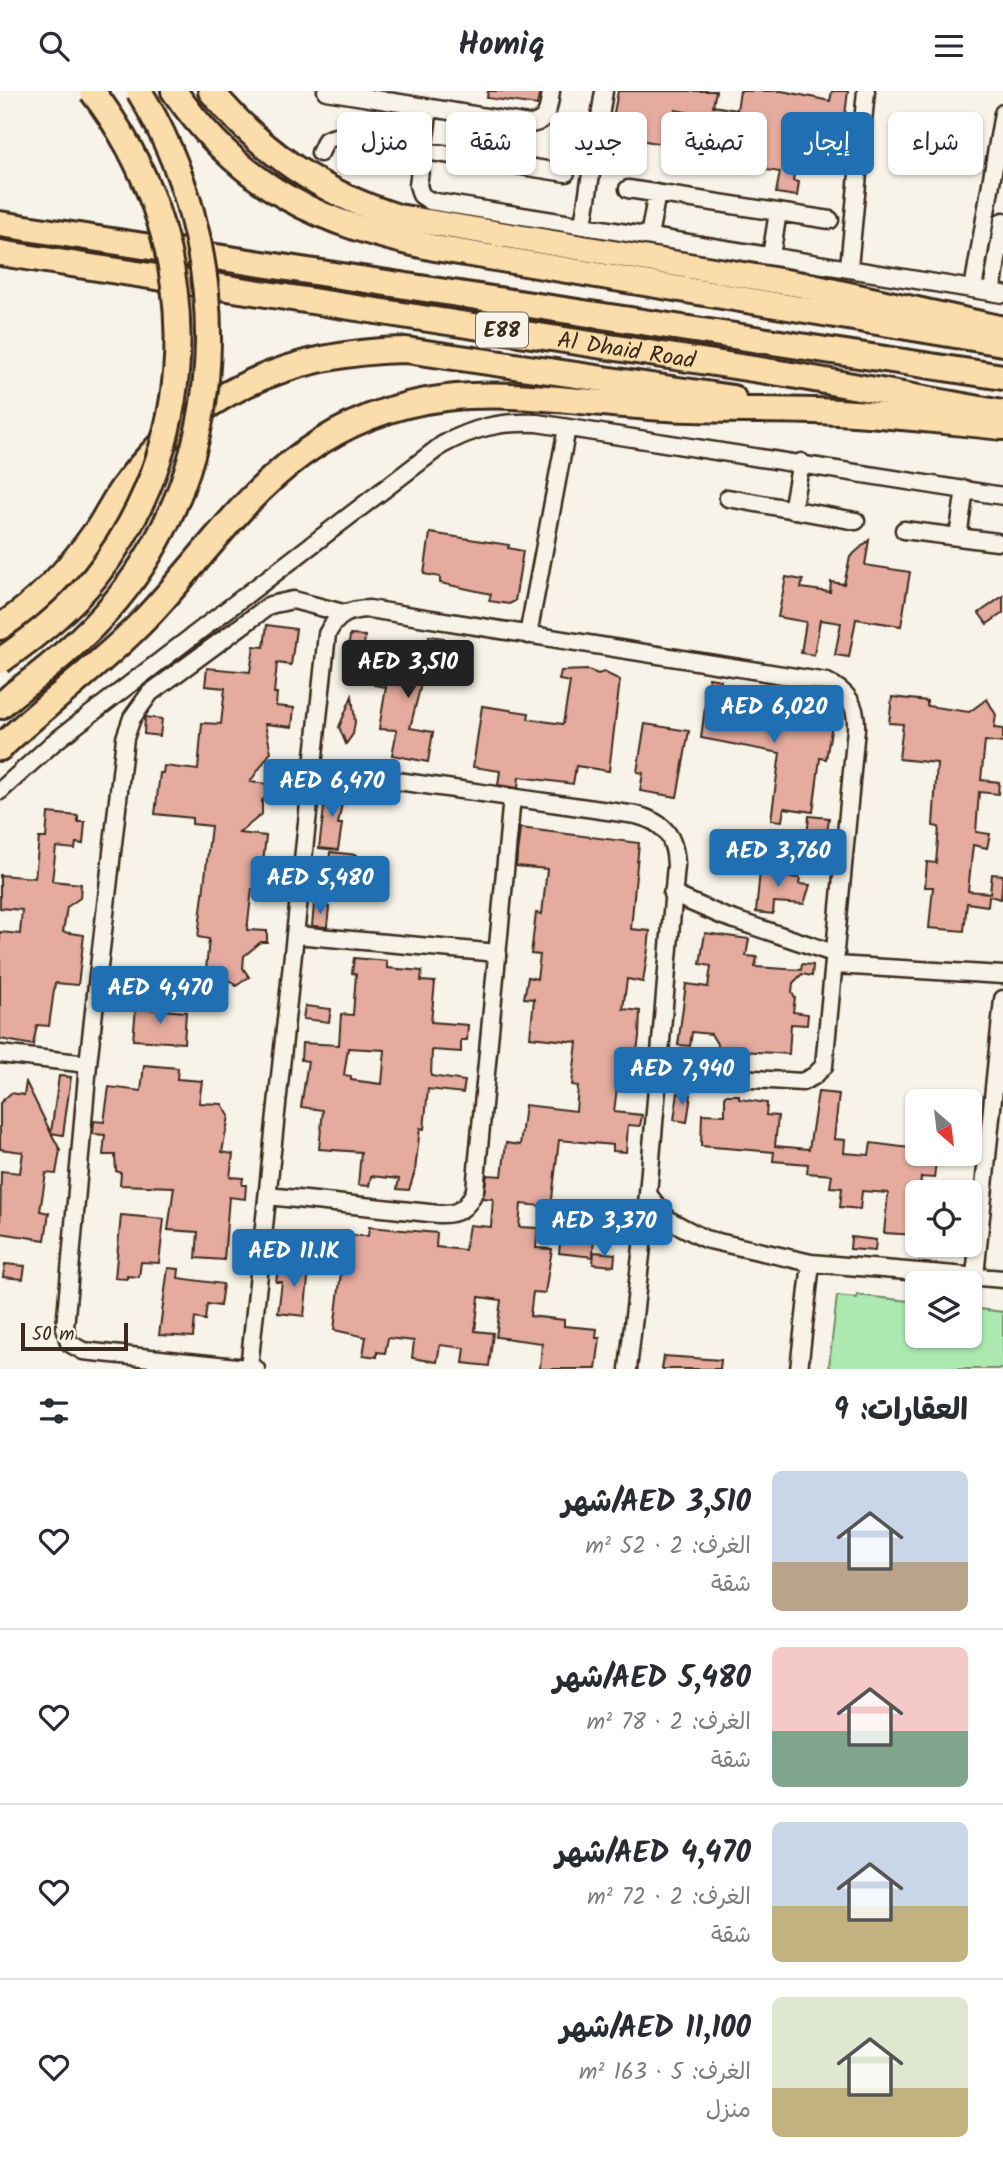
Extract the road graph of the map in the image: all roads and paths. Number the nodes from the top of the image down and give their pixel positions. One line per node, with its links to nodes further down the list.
1 (92, 91): 49 (highway, bridge)
2 (139, 91): 50 (highway, bridge)
3 (174, 91): 31 (highway)
4 (211, 91): 30 (highway)
5 (326, 91): 9 (street)
6 (551, 91): 9 (street)
7 (604, 91): 23 (street)
8 (866, 91): 27 (street)
9 (429, 108): 10 (street)
10 (428, 112)
11 (1003, 113): 28 (street)
12 (337, 138): 14 (street)
13 (432, 151): 15 (street)
14 (320, 153)
15 (550, 170)
16 (419, 175): 23 (street)
17 (628, 189): 18 (street)
18 (657, 193): 19 (street); 24 (street)
19 (778, 212): 20 (street); 26 (street)
20 (830, 220)
21 (1003, 221): 29 (street)
22 (0, 224): 32 (highway, Al Dhaid Road / E88)
23 (583, 225): 24 (street)
24 (649, 236): 26 (street)
25 (0, 253): 34 (highway, Al Dhaid Road / E88)
26 (771, 256): 27 (street)
27 (849, 267): 28 (street)
28 (973, 289): 29 (street)
29 (998, 293)
30 (1003, 329)
31 (1003, 342)
32 (1003, 377)
33 (816, 411): 35 (highway); 47 (highway); 51 (highway)
34 (1003, 413)
35 (1003, 427)
36 (567, 428): 37 (street); 48 (street); 53 (street)
37 (801, 463): 38 (street); 41 (street)
38 (965, 489): 39 (street); 44 (street)
39 (1003, 496)
40 (728, 498): 41 (street)
41 (792, 509): 42 (street)
42 (856, 521)
43 (904, 530): 44 (street)
44 (958, 537): 45 (street)
45 (997, 542)
46 (343, 614): 48 (street); 52 (street); 62 (street)
47 (0, 627)
48 (528, 635): 58 (street)
49 (0, 661)
50 (8, 700)
51 (0, 748)
52 (313, 769): 54 (street); 56 (street)
53 (0, 791)
54 (512, 797): 55 (street); 57 (street)
55 (672, 894): 58 (street); 63 (street)
56 (296, 935): 57 (street); 66 (street)
57 (498, 953): 66 (street)
58 (835, 960): 59 (street); 63 (street)
59 (1003, 975)
60 (1003, 999): 64 (street)
61 (0, 1054): 62 (street)
62 (88, 1064): 72 (street)
63 (657, 1073): 65 (street)
64 (1000, 1076): 69 (street)
65 (648, 1194): 67 (street); 73 (street)
66 (268, 1196): 72 (street)
67 (811, 1263): 68 (street); 74 (street)
68 (912, 1271)
69 (976, 1271)
70 (982, 1277): 71 (street)
71 (1003, 1279)
72 (253, 1369)
73 (628, 1369)
74 (799, 1369)

